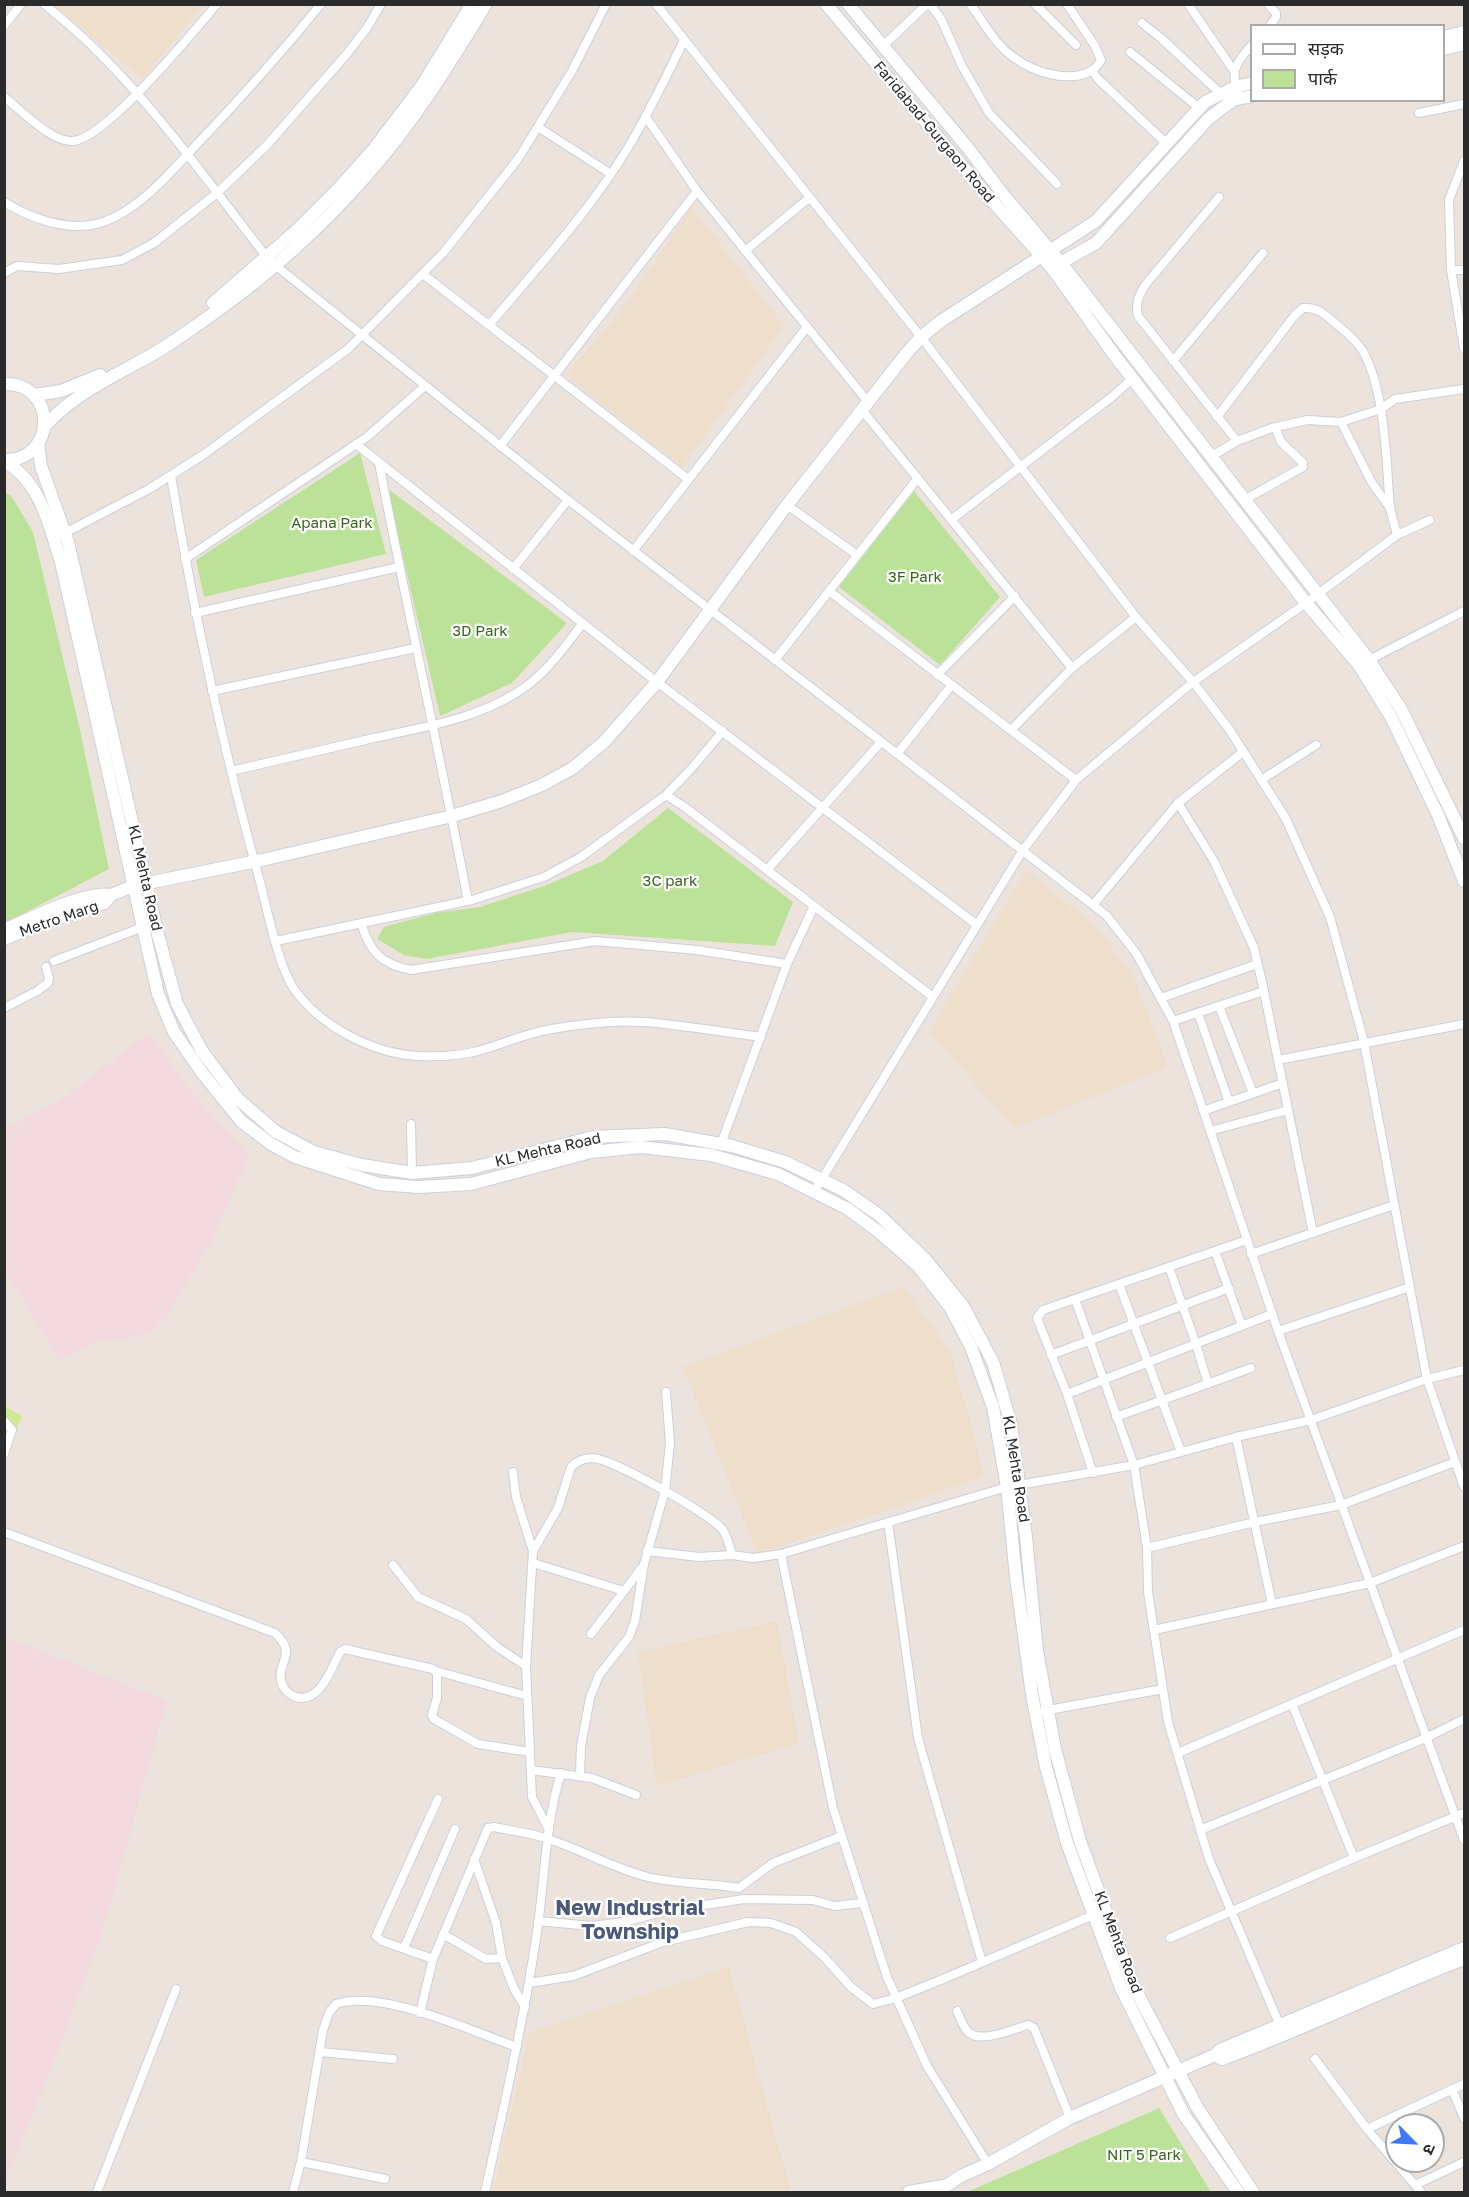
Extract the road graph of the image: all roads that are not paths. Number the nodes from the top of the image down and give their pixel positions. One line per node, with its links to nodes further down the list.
1 (21, 4): 20 (street)
2 (44, 4): 32 (street)
3 (217, 4): 32 (street)
4 (321, 4): 42 (street)
5 (381, 4): 47 (street)
6 (472, 4): 54 (street)
7 (486, 4): 55 (street)
8 (606, 4): 40 (street)
9 (656, 4): 23 (street)
10 (826, 4): 53 (street, Faridabad-Gurgaon Road)
11 (849, 4): 26 (street, Faridabad-Gurgaon Road)
12 (927, 4): 26 (street); 45 (street)
13 (1035, 4): 25 (street)
14 (1067, 4): 30 (street)
15 (1188, 4): 31 (street)
16 (1268, 4): 19 (street)
17 (975, 6): 30 (street)
18 (1142, 23): 33 (street)
19 (1271, 24)
20 (4, 26)
21 (1464, 32): 22 (street)
22 (1445, 37)
23 (684, 40): 39 (street); 49 (street)
24 (1464, 44): 28 (street)
25 (1076, 45)
26 (883, 46): 53 (street, Faridabad-Gurgaon Road)
27 (1250, 46): 31 (street)
28 (1445, 49)
29 (1130, 52): 37 (street)
30 (1092, 70): 41 (street)
31 (1234, 71): 34 (street)
32 (136, 94): 35 (street); 42 (street)
33 (1221, 94): 34 (street); 37 (street)
34 (1242, 94): 56 (street)
35 (4, 97)
36 (1464, 104): 38 (street)
37 (1199, 108): 41 (street)
38 (1419, 113)
39 (646, 117): 44 (street); 46 (street)
40 (538, 127): 44 (street); 60 (street)
41 (1166, 143): 53 (street)
42 (187, 154): 47 (street); 50 (street)
43 (1464, 161): 57 (street)
44 (611, 174): 61 (street)
45 (1057, 184)
46 (697, 191): 51 (street); 67 (street)
47 (217, 193): 54 (street); 59 (street)
48 (1219, 197): 66 (street)
49 (809, 198): 51 (street); 64 (street)
50 (4, 201)
51 (745, 251): 62 (street)
52 (1263, 253): 66 (street)
53 (1047, 254): 56 (street, Faridabad-Gurgaon Road); 64 (street, Metro Marg)
54 (266, 256): 55 (street); 72 (street)
55 (275, 266): 63 (street); 77 (street)
56 (1057, 266): 68 (street); 83 (street)
57 (1451, 270): 58 (street); 65 (street)
58 (1464, 270)
59 (4, 273)
60 (424, 274): 61 (street); 63 (street)
61 (490, 324): 67 (street)
62 (807, 327): 73 (street); 89 (street)
63 (362, 336): 70 (street); 87 (street)
64 (921, 337): 73 (street, Metro Marg); 86 (street)
65 (1464, 348)
66 (1173, 361): 75 (street)
67 (554, 375): 82 (street); 89 (street)
68 (1132, 379): 86 (street); 106 (street)
69 (4, 384): 72 (street)
70 (425, 386): 81 (street); 82 (street)
71 (1464, 389): 74 (street)
72 (34, 395): 77 (street)
73 (865, 406): 88 (street); 92 (street, Metro Marg)
74 (1381, 409): 75 (street); 76 (street); 93 (street)
75 (1217, 417): 79 (street)
76 (1341, 422): 78 (street); 93 (street)
77 (44, 427): 80 (street)
78 (1275, 427): 79 (street); 90 (street)
79 (1237, 441): 83 (street)
80 (38, 444): 84 (street); 96 (street, KL Mehta Road)
81 (356, 444): 85 (street); 100 (street)
82 (500, 446): 91 (street)
83 (1212, 456): 90 (street)
84 (4, 460): 96 (street, KL Mehta Road)
85 (379, 463): 101 (street); 102 (street)
86 (1021, 468): 94 (street); 110 (street)
87 (171, 476): 96 (street); 100 (street)
88 (918, 478): 94 (street); 99 (street)
89 (688, 479): 98 (street)
90 (1246, 499): 104 (street)
91 (568, 500): 98 (street); 102 (street)
92 (787, 506): 99 (street); 107 (street, Metro Marg)
93 (1390, 508): 97 (street)
94 (952, 519): 105 (street)
95 (1430, 520): 97 (street)
96 (59, 536): 140 (street, KL Mehta Road); 141 (street, KL Mehta Road)
97 (1397, 536): 104 (street)
98 (633, 551): 107 (street)
99 (857, 555): 103 (street)
100 (185, 559): 109 (street)
101 (399, 567): 109 (street); 112 (street)
102 (513, 569): 111 (street)
103 (829, 591): 113 (street); 116 (street)
104 (1320, 593): 106 (street); 114 (street)
105 (1015, 596): 115 (street); 116 (street)
106 (1306, 603): 114 (street); 118 (street)
107 (709, 610): 113 (street); 117 (street, Metro Marg)
108 (1464, 611): 114 (street)
109 (195, 613): 120 (street)
110 (1136, 617): 115 (street); 118 (street)
111 (583, 623): 117 (street); 121 (street)
112 (416, 648): 120 (street); 121 (street)
113 (775, 660): 124 (street)
114 (1364, 662): 135 (street); 139 (street)
115 (1072, 668): 122 (street)
116 (937, 675): 119 (street)
117 (657, 682): 123 (street); 134 (street, Metro Marg)
118 (1193, 682): 126 (street); 129 (street)
119 (951, 686): 122 (street); 127 (street)
120 (212, 691): 128 (street)
121 (432, 726): 128 (street); 134 (street)
122 (1011, 730): 129 (street)
123 (723, 731): 131 (street); 133 (street)
124 (881, 742): 127 (street); 133 (street)
125 (1316, 745): 130 (street)
126 (1243, 752): 130 (street); 132 (street)
127 (897, 754): 136 (street)
128 (231, 771): 137 (street)
129 (1076, 780): 136 (street)
130 (1261, 780): 165 (street)
131 (666, 795): 138 (street); 143 (street)
132 (1178, 803): 144 (street); 154 (street)
133 (822, 808): 138 (street); 147 (street)
134 (452, 816): 137 (street, Metro Marg); 143 (street)
135 (1464, 838)
136 (1023, 850): 144 (street); 147 (street)
137 (254, 862): 140 (street, Metro Marg); 151 (street)
138 (767, 870): 145 (street)
139 (1464, 881)
140 (146, 884): 141 (street, Metro Marg); 175 (street, KL Mehta Road)
141 (133, 886): 142 (street, Metro Marg); 148 (street, KL Mehta Road)
142 (111, 895): 149 (street, Metro Marg); 150 (street, Metro Marg)
143 (468, 901): 146 (street)
144 (1093, 905): 158 (street)
145 (814, 906): 153 (street); 157 (street)
146 (361, 923): 151 (street); 153 (street)
147 (977, 925): 157 (street)
148 (142, 927): 152 (street); 177 (street, KL Mehta Road)
149 (4, 930)
150 (4, 939)
151 (276, 941): 164 (street)
152 (54, 961)
153 (787, 964): 164 (street)
154 (1257, 964): 156 (street); 158 (street)
155 (46, 967): 160 (street)
156 (1264, 991): 159 (street); 166 (street)
157 (933, 997): 176 (street)
158 (1161, 998): 162 (street)
159 (1219, 1006): 161 (street); 168 (street)
160 (4, 1008)
161 (1198, 1013): 162 (street); 169 (street)
162 (1173, 1021): 171 (street)
163 (1464, 1024): 165 (street)
164 (761, 1037): 174 (street)
165 (1364, 1042): 166 (street); 178 (street)
166 (1278, 1060): 167 (street)
167 (1283, 1083): 168 (street); 170 (street)
168 (1253, 1094): 169 (street)
169 (1229, 1102): 171 (street)
170 (1288, 1110): 173 (street); 179 (street)
171 (1203, 1111): 173 (street)
172 (411, 1124): 175 (street)
173 (1210, 1131): 180 (street)
174 (721, 1144): 175 (street, KL Mehta Road); 176 (street, KL Mehta Road)
175 (412, 1173)
176 (822, 1180): 177 (street); 215 (street, KL Mehta Road)
177 (814, 1192): 215 (street, KL Mehta Road)
178 (1394, 1205): 179 (street); 185 (street)
179 (1313, 1233): 182 (street)
180 (1246, 1240): 181 (street); 182 (street)
181 (1215, 1251): 183 (street); 186 (street)
182 (1251, 1254): 189 (street)
183 (1169, 1267): 184 (street); 188 (street)
184 (1119, 1284): 187 (street); 190 (street)
185 (1410, 1287): 192 (street); 199 (street)
186 (1229, 1288): 188 (street); 191 (street)
187 (1075, 1299): 193 (street); 195 (street)
188 (1183, 1306): 190 (street); 194 (street)
189 (1272, 1314): 191 (street); 192 (street)
190 (1134, 1325): 193 (street); 196 (street)
191 (1242, 1326): 194 (street)
192 (1278, 1332): 206 (street)
193 (1089, 1342): 195 (street); 200 (street)
194 (1196, 1344): 196 (street); 201 (street)
195 (1051, 1355): 203 (street)
196 (1148, 1363): 200 (street); 204 (street)
197 (1251, 1368): 201 (street)
198 (1464, 1370): 199 (street)
199 (1427, 1379): 206 (street); 211 (street)
200 (1104, 1380): 203 (street); 205 (street)
201 (1208, 1384): 204 (street)
202 (666, 1392): 217 (street)
203 (1067, 1394): 214 (street)
204 (1161, 1401): 205 (street); 209 (street)
205 (1116, 1417): 212 (street)
206 (1311, 1420): 208 (street); 218 (street)
207 (4, 1421): 210 (street)
208 (1236, 1437): 209 (street); 220 (street)
209 (1181, 1452): 212 (street)
210 (4, 1454)
211 (1455, 1462): 216 (street); 218 (street)
212 (1134, 1465): 214 (street); 223 (street)
213 (513, 1472): 224 (street)
214 (1093, 1473): 215 (street)
215 (1013, 1486): 219 (street); 243 (street, KL Mehta Road)
216 (1464, 1487)
217 (665, 1491): 224 (street); 225 (street); 227 (street)
218 (1341, 1505): 220 (street); 231 (street)
219 (888, 1522): 226 (street); 274 (street)
220 (1255, 1522): 223 (street); 233 (street)
221 (4, 1532): 239 (street)
222 (1464, 1546): 231 (street)
223 (1147, 1548): 234 (street)
224 (533, 1551): 228 (street)
225 (647, 1551): 227 (street); 229 (street)
226 (781, 1554): 227 (street); 259 (street)
227 (732, 1555)
228 (533, 1563): 232 (street); 238 (street)
229 (644, 1564): 232 (street); 250 (street)
230 (393, 1565): 238 (street)
231 (1370, 1583): 233 (street); 237 (street)
232 (624, 1591): 236 (street)
233 (1272, 1604): 234 (street)
234 (1154, 1630): 240 (street)
235 (1464, 1630): 237 (street)
236 (591, 1634)
237 (1397, 1659): 242 (street); 245 (street)
238 (526, 1666): 241 (street)
239 (436, 1671): 241 (street); 246 (street)
240 (1163, 1689): 243 (street); 247 (street)
241 (527, 1696): 246 (street)
242 (1292, 1704): 247 (street); 251 (street)
243 (1042, 1711): 264 (street, KL Mehta Road)
244 (1464, 1719): 245 (street)
245 (1426, 1738): 251 (street); 255 (street)
246 (530, 1752): 248 (street)
247 (1178, 1753): 257 (street)
248 (531, 1770): 249 (street); 258 (street)
249 (561, 1773): 250 (street); 258 (street)
250 (580, 1776): 252 (street)
251 (1322, 1780): 257 (street); 261 (street)
252 (636, 1795)
253 (438, 1799): 269 (street)
254 (1464, 1813): 255 (street)
255 (1456, 1817): 260 (street); 261 (street)
256 (455, 1829): 269 (street)
257 (1200, 1830): 265 (street)
258 (549, 1834): 259 (street); 262 (street); 266 (street)
259 (842, 1836): 263 (street)
260 (1464, 1840)
261 (1354, 1858): 265 (street)
262 (474, 1859): 267 (street); 271 (street)
263 (863, 1903): 266 (street); 277 (street)
264 (1100, 1913): 274 (street); 286 (street, KL Mehta Road); 287 (street, KL Mehta Road)
265 (1231, 1913): 268 (street); 281 (street)
266 (538, 1921): 275 (street)
267 (443, 1934): 271 (street); 272 (street)
268 (1170, 1938)
269 (404, 1948): 272 (street)
270 (1464, 1948): 281 (street)
271 (502, 1958): 278 (street)
272 (433, 1959): 280 (street)
273 (1464, 1959): 281 (street)
274 (982, 1962): 277 (street)
275 (529, 1983): 277 (street); 278 (street)
276 (176, 1989): 299 (street)
277 (896, 1998): 295 (street)
278 (525, 2007): 282 (street)
279 (957, 2011): 290 (street)
280 (420, 2013): 282 (street); 283 (street)
281 (1282, 2030): 286 (street)
282 (517, 2047): 301 (street)
283 (321, 2052): 285 (street); 293 (street)
284 (1315, 2059): 292 (street)
285 (393, 2060)
286 (1178, 2072): 287 (street); 304 (street, KL Mehta Road)
287 (1165, 2077): 290 (street); 303 (street, KL Mehta Road)
288 (1464, 2084): 289 (street)
289 (1452, 2089): 291 (street); 292 (street)
290 (1070, 2118): 295 (street)
291 (1464, 2118)
292 (1367, 2129): 298 (street)
293 (301, 2162): 296 (street); 300 (street)
294 (1464, 2162): 298 (street)
295 (988, 2164): 297 (street)
296 (385, 2179)
297 (941, 2189): 302 (street)
298 (1418, 2189)
299 (97, 2193)
300 (293, 2193)
301 (485, 2193)
302 (909, 2193)
303 (1238, 2193)
304 (1253, 2193)

